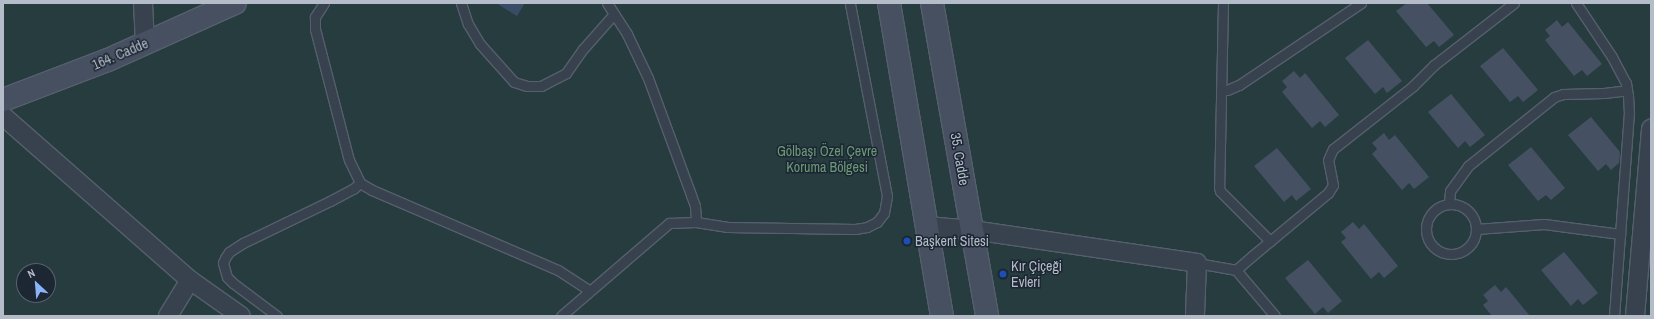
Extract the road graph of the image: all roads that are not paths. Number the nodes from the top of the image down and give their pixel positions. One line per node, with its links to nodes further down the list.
1 (143, 3): 14 (street)
2 (235, 3): 14 (street, 164. Cadde)
3 (324, 3): 21 (lane)
4 (460, 3): 13 (lane)
5 (607, 3): 13 (lane)
6 (850, 3): 23 (lane)
7 (889, 3): 24 (street)
8 (932, 3): 26 (street, 35. Cadde)
9 (1223, 3): 15 (lane)
10 (1360, 3): 15 (lane)
11 (1514, 3): 28 (lane)
12 (1576, 3): 16 (lane)
13 (614, 14): 23 (lane)
14 (145, 44): 17 (street, 164. Cadde)
15 (1221, 90): 28 (lane)
16 (1627, 90): 22 (lane); 27 (lane)
17 (3, 100)
18 (3, 116): 31 (street)
19 (1651, 129): 20 (street)
20 (1650, 152): 42 (street)
21 (360, 183): 32 (lane); 35 (lane)
22 (1449, 203): 25 (lane); 25 (lane)
23 (696, 222): 32 (lane)
24 (927, 226): 26 (street); 37 (street)
25 (1476, 229): 27 (lane)
26 (972, 230): 29 (street); 38 (street, 35. Cadde)
27 (1620, 234): 41 (lane)
28 (1270, 241): 30 (lane)
29 (1197, 263): 30 (lane); 39 (street)
30 (1236, 270): 40 (lane)
31 (190, 280): 33 (street); 34 (street)
32 (590, 290): 36 (lane)
33 (168, 316)
34 (241, 316)
35 (277, 316)
36 (561, 316)
37 (942, 316)
38 (987, 316)
39 (1195, 316)
40 (1275, 316)
41 (1614, 316)
42 (1635, 316)

